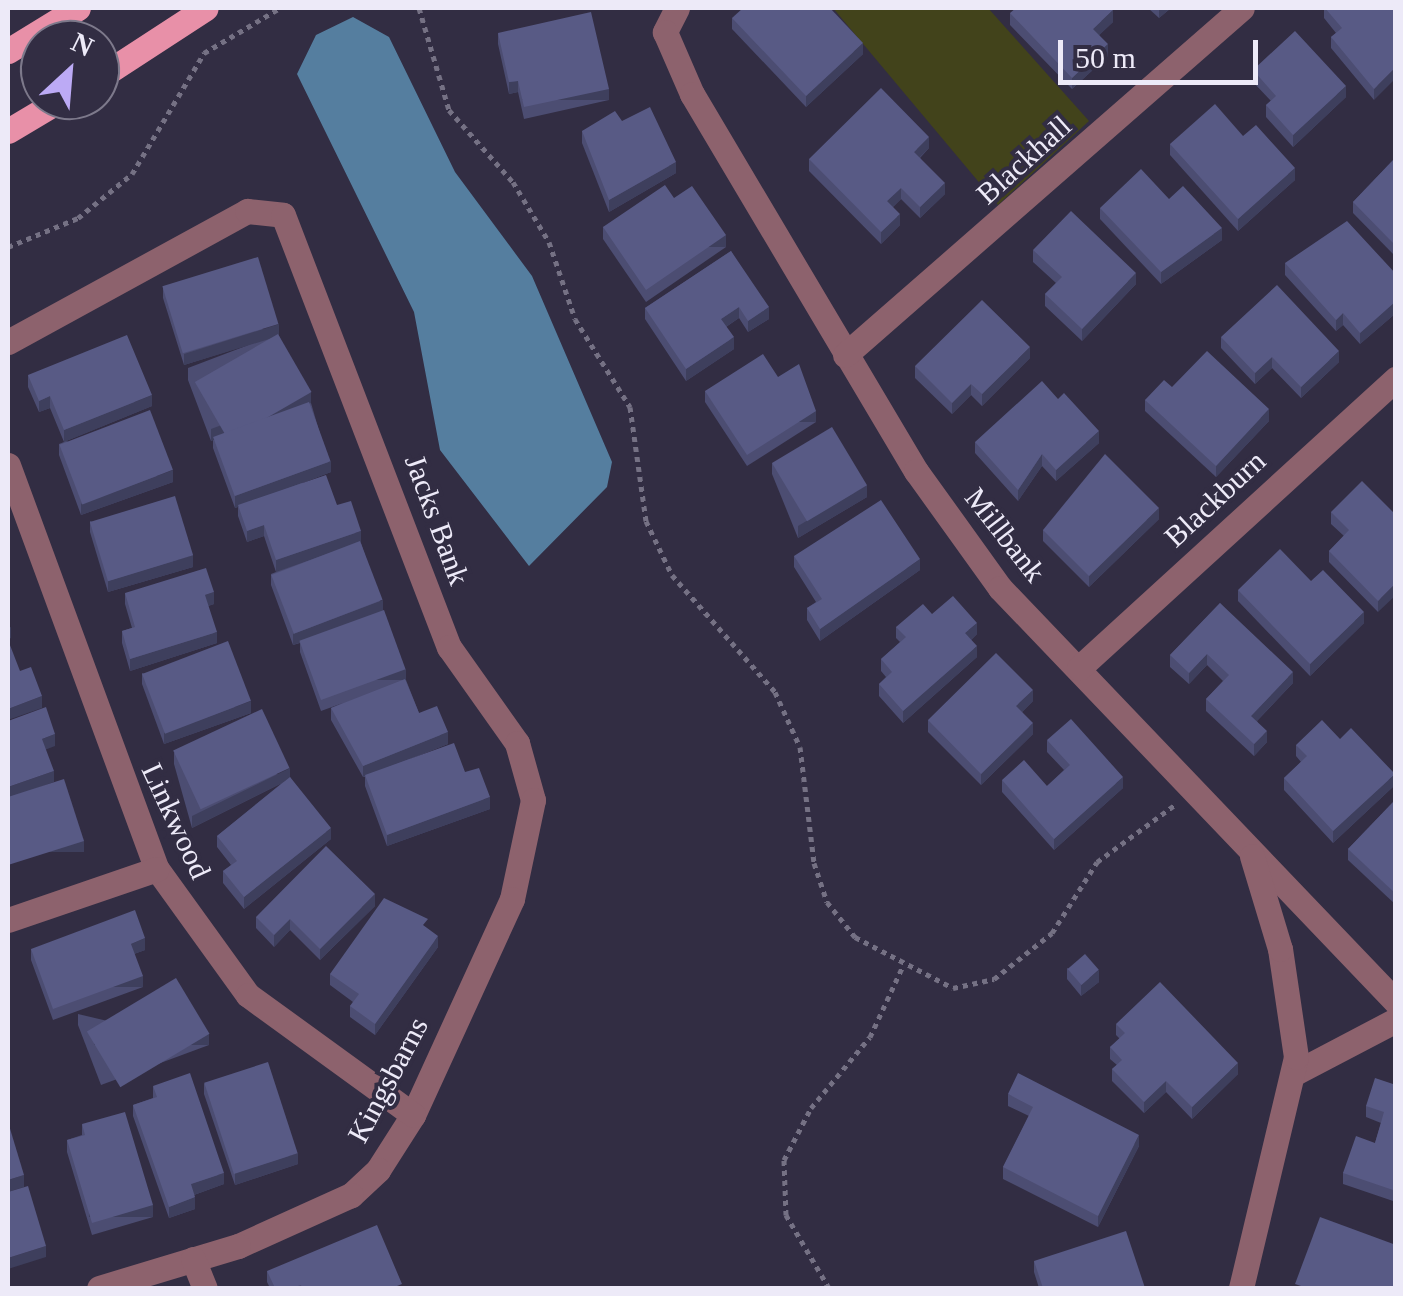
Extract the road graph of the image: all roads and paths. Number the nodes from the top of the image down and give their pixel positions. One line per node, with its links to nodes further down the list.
1 (78, 8): 7 (main road)
2 (206, 8): 8 (main road)
3 (280, 8): 9 (path)
4 (419, 8): 20 (path)
5 (677, 8): 11 (street, Millbank)
6 (1242, 8): 11 (street, Blackhall)
7 (8, 51)
8 (120, 63)
9 (8, 247)
10 (8, 342): 17 (street, Jacks Bank)
11 (845, 355): 14 (street, Millbank)
12 (1396, 379): 14 (street, Blackburn)
13 (8, 464): 18 (street, Linkwood)
14 (1079, 668): 15 (street, Millbank)
15 (1194, 790): 16 (street, Millbank); 20 (path)
16 (1249, 849): 21 (street, Millbank); 23 (street)
17 (528, 850): 24 (street, Kingsbarns)
18 (157, 870): 19 (street); 24 (street, Linkwood)
19 (8, 920)
20 (902, 968): 28 (path)
21 (1396, 1002)
22 (1396, 1020): 23 (street)
23 (1293, 1074): 29 (street)
24 (414, 1115): 25 (street, Kingsbarns)
25 (193, 1260): 26 (street, Kingsbarns); 27 (street)
26 (100, 1288)
27 (204, 1288)
28 (829, 1288)
29 (1241, 1288)

